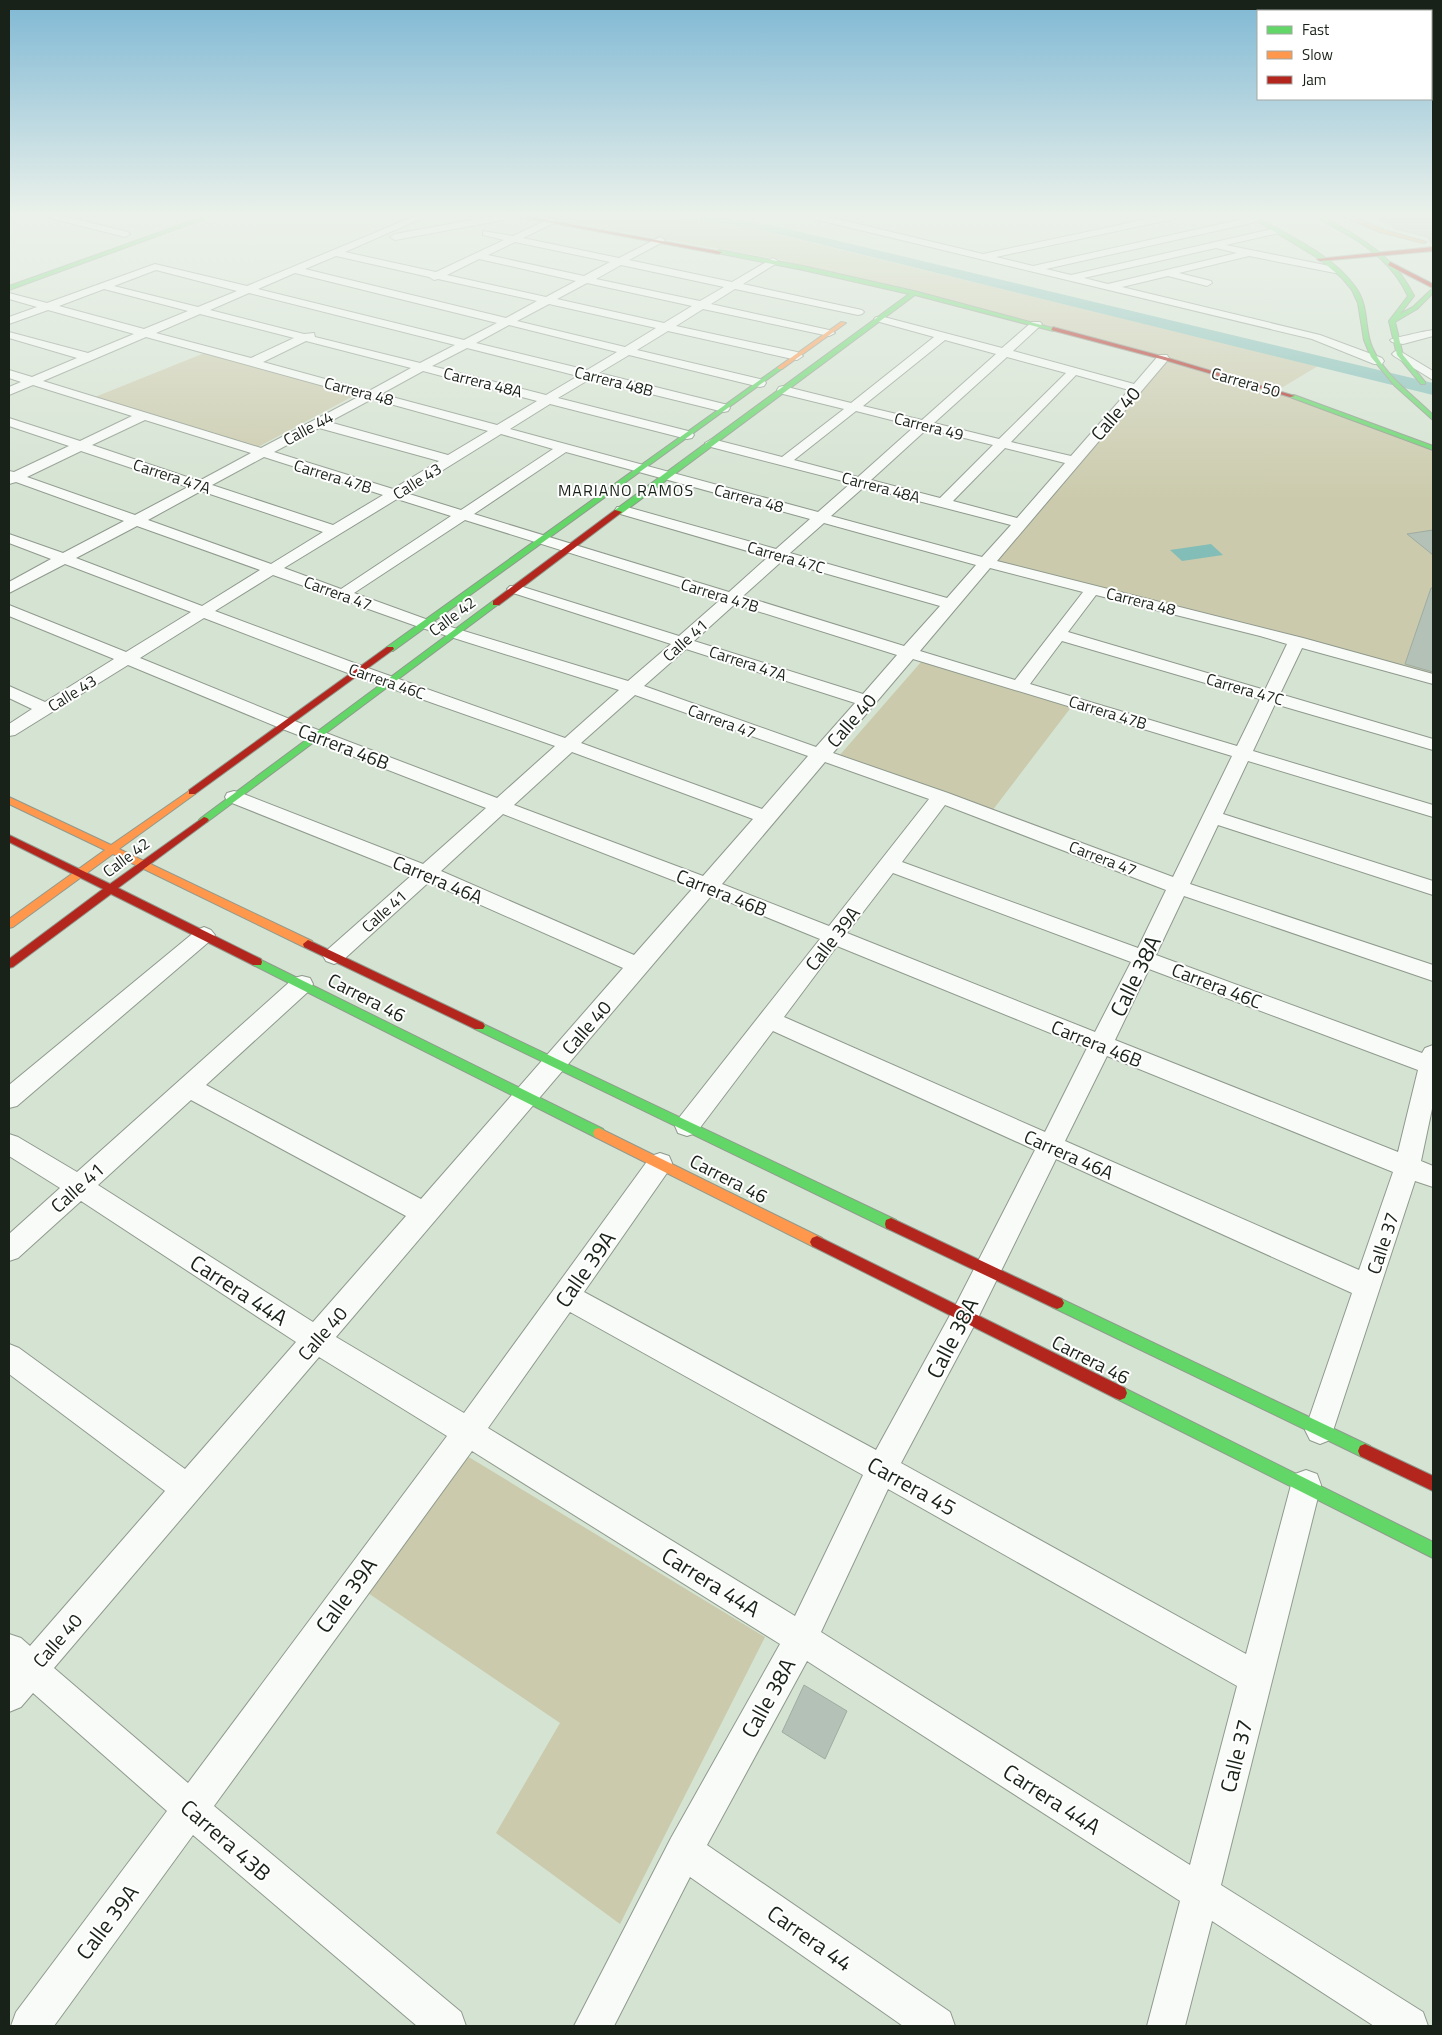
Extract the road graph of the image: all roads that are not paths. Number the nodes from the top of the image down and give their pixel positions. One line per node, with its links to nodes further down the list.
1 (37, 311): 21 (street)
2 (63, 311): 27 (street, Carrera 48)
3 (197, 311): 27 (street); 34 (street, Carrera 48A)
4 (332, 311): 18 (street, Carrera 48B)
5 (363, 311): 18 (street)
6 (462, 311): 22 (street)
7 (528, 311): 22 (street, Calle 44)
8 (596, 311): 25 (street)
9 (693, 311): 25 (street, Calle 43)
10 (729, 311): 28 (street)
11 (860, 311): 28 (main road, Calle 42)
12 (891, 311): 19 (main road, Calle 42)
13 (983, 311): 24 (main road, Carrera 50)
14 (1206, 311): 33 (street)
15 (1362, 311): 31 (main road)
16 (1401, 311): 20 (main road)
17 (1409, 311): 20 (main road)
18 (352, 316): 23 (street); 36 (street, Carrera 48B)
19 (880, 319): 32 (street); 55 (main road, Calle 42)
20 (1392, 320): 35 (main road)
21 (9, 321)
22 (507, 322): 36 (street, Calle 44); 37 (street)
23 (336, 323)
24 (1036, 324): 38 (street, Calle 41); 42 (main road, Carrera 50)
25 (667, 327): 37 (street, Calle 43); 40 (street)
26 (321, 330): 34 (street)
27 (146, 333): 41 (street); 44 (street, Carrera 48)
28 (829, 333): 40 (main road, Calle 42)
29 (1433, 333): 35 (street)
30 (9, 335): 41 (street)
31 (1356, 335): 33 (street); 45 (main road)
32 (944, 336): 38 (street); 60 (street)
33 (1316, 337): 45 (street)
34 (306, 338): 44 (street); 46 (street, Carrera 48A)
35 (1396, 340): 39 (main road)
36 (465, 344): 46 (street, Calle 44); 50 (street, Carrera 48B)
37 (628, 351): 50 (street, Calle 43); 53 (street)
38 (1005, 352): 48 (street); 66 (street, Calle 41)
39 (1398, 354): 47 (street)
40 (797, 356): 53 (main road, Calle 42)
41 (88, 357): 52 (street)
42 (1163, 358): 54 (street, Calle 40); 68 (main road, Carrera 50)
43 (1433, 358): 47 (street)
44 (253, 362): 58 (street, Carrera 48)
45 (1380, 364): 63 (main road)
46 (423, 367): 58 (street, Calle 44); 59 (street, Carrera 48A)
47 (1412, 367): 51 (street); 57 (main road)
48 (1074, 371): 54 (street); 72 (street)
49 (9, 374): 52 (street, Carrera 47B)
50 (589, 375): 59 (street, Calle 43); 61 (street, Carrera 48B)
51 (1433, 376)
52 (31, 381): 56 (street); 62 (street, Carrera 47B)
53 (760, 383): 61 (main road, Calle 42)
54 (1137, 388): 78 (street, Calle 40)
55 (783, 390): 60 (street, Carrera 49); 71 (main road, Calle 42)
56 (9, 391)
57 (1433, 392)
58 (372, 394): 65 (street, Calle 44); 67 (street, Carrera 48)
59 (549, 399): 67 (street, Calle 43); 70 (street, Carrera 48A)
60 (853, 407): 66 (street, Carrera 49); 79 (street)
61 (724, 408): 70 (main road, Calle 42)
62 (143, 416): 73 (street); 76 (street, Carrera 47B)
63 (1433, 418)
64 (9, 422): 73 (street, Carrera 47A)
65 (317, 423): 76 (street, Calle 44); 77 (street)
66 (924, 425): 72 (street, Carrera 49); 83 (street, Calle 41)
67 (500, 429): 74 (street, Carrera 48); 77 (street, Calle 43)
68 (1387, 430): 69 (main road, Carrera 50); 75 (main road, Carrera 50)
69 (1429, 434)
70 (688, 435): 80 (main road, Calle 42)
71 (712, 443): 79 (street, Carrera 48A); 81 (main road, Calle 42)
72 (1002, 444): 78 (street, Carrera 49); 86 (street)
73 (80, 446): 82 (street); 84 (street, Carrera 47A)
74 (564, 447): 80 (street, Carrera 48); 88 (street)
75 (1433, 448)
76 (262, 453): 84 (street, Calle 44); 85 (street, Carrera 47B)
77 (451, 460): 85 (street, Calle 43)
78 (1074, 461): 91 (street, Calle 40)
79 (784, 462): 83 (street, Carrera 48A)
80 (641, 468): 81 (street, Carrera 48); 94 (main road, Calle 42)
81 (668, 475): 87 (main road, Calle 42); 89 (street, Carrera 48)
82 (10, 477): 90 (street, Carrera 47)
83 (861, 482): 86 (street, Carrera 48A); 89 (street, Calle 41)
84 (200, 486): 90 (street, Calle 44); 92 (street, Carrera 47A)
85 (394, 495): 88 (street, Carrera 47B); 92 (street, Calle 43)
86 (943, 503): 91 (street, Carrera 48A)
87 (622, 510): 95 (main road, Calle 42); 96 (street, Carrera 47C)
88 (462, 515): 94 (street, Carrera 47B); 103 (street)
89 (822, 517): 96 (street, Calle 41); 98 (street, Carrera 48)
90 (136, 520): 97 (street, Calle 44); 99 (street, Carrera 47)
91 (1020, 523): 98 (street, Calle 40)
92 (335, 531): 99 (street, Calle 43)
93 (9, 538): 97 (street, Carrera 46C)
94 (542, 539): 95 (street, Carrera 47B); 108 (main road, Calle 42)
95 (570, 548): 101 (main road, Calle 42); 104 (street, Carrera 47B)
96 (779, 556): 104 (street, Calle 41); 105 (street, Carrera 47C)
97 (64, 559): 100 (street, Calle 44); 107 (street, Carrera 46C)
98 (987, 562): 102 (street, Carrera 48); 105 (street, Calle 40)
99 (273, 569): 103 (street, Carrera 47); 107 (street, Calle 43)
100 (9, 588)
101 (514, 589): 109 (main road, Calle 42); 112 (street, Carrera 47A)
102 (1093, 590): 110 (street); 111 (street, Carrera 48)
103 (343, 594): 108 (street, Carrera 47)
104 (731, 598): 112 (street, Calle 41); 113 (street, Carrera 47B)
105 (951, 604): 113 (street, Calle 40)
106 (9, 610): 114 (street, Carrera 46B)
107 (203, 612): 114 (street, Calle 43); 115 (street, Carrera 46C)
108 (425, 624): 109 (street, Carrera 47); 115 (main road, Calle 42)
109 (455, 633): 117 (main road, Calle 42); 119 (street, Carrera 47)
110 (1057, 634): 118 (street); 121 (street, Carrera 47C)
111 (1297, 641): 116 (street, Carrera 48); 121 (street, Calle 38A)
112 (683, 642): 119 (street, Calle 41); 122 (street, Carrera 47A)
113 (908, 653): 118 (street, Carrera 47B); 122 (street, Calle 40)
114 (128, 658): 123 (street, Calle 43); 124 (street, Carrera 46B)
115 (359, 672): 117 (street, Carrera 46C); 124 (main road, Calle 42)
116 (1433, 679)
117 (390, 682): 126 (main road, Calle 42); 127 (street, Carrera 46C)
118 (1020, 685): 129 (street, Carrera 47B)
119 (632, 688): 127 (street, Calle 41); 130 (street, Carrera 47)
120 (9, 691): 123 (street)
121 (1271, 697): 128 (street, Carrera 47C); 129 (street, Calle 38A)
122 (867, 701): 130 (street, Calle 40)
123 (46, 709): 125 (street, Calle 43)
124 (286, 724): 126 (street, Carrera 46B); 139 (main road, Calle 42)
125 (9, 732)
126 (318, 735): 131 (main road, Calle 42); 134 (street, Carrera 46B)
127 (569, 745): 134 (street, Calle 41); 136 (street, Carrera 46C)
128 (1433, 745)
129 (1243, 753): 135 (street, Carrera 47B); 137 (street, Calle 38A)
130 (820, 756): 132 (street, Carrera 47); 136 (street, Calle 40)
131 (234, 797): 140 (main road, Calle 42); 143 (street, Carrera 46A)
132 (941, 797): 141 (street, Calle 39A); 145 (street, Carrera 47)
133 (9, 800): 139 (main road, Carrera 46)
134 (500, 806): 143 (street, Calle 41); 144 (street, Carrera 46B)
135 (1433, 811)
136 (767, 817): 144 (street, Calle 40)
137 (1212, 817): 145 (street, Calle 38A); 147 (street)
138 (9, 838): 142 (main road, Carrera 46)
139 (112, 849): 140 (main road, Carrera 46); 142 (main road, Calle 42)
140 (143, 864): 146 (main road, Calle 42); 151 (main road, Carrera 46)
141 (891, 865): 150 (street, Calle 39A); 152 (street, Carrera 46C)
142 (79, 873): 146 (main road, Carrera 46); 148 (main road, Calle 42)
143 (427, 873): 151 (street, Calle 41); 154 (street, Carrera 46A)
144 (708, 886): 150 (street, Carrera 46B); 154 (street, Calle 40)
145 (1178, 887): 152 (street, Calle 38A); 155 (street, Carrera 47)
146 (110, 888): 149 (main road, Carrera 46); 153 (main road, Calle 42)
147 (1433, 888)
148 (9, 924)
149 (204, 935): 156 (main road, Carrera 46); 163 (street)
150 (832, 936): 157 (street, Calle 39A); 158 (street, Carrera 46B)
151 (334, 956): 160 (main road, Carrera 46)
152 (1144, 958): 158 (street, Calle 38A); 159 (street, Carrera 46C)
153 (9, 964)
154 (639, 966): 160 (street, Calle 40)
155 (1433, 973)
156 (302, 984): 161 (street, Calle 41); 162 (main road, Carrera 46)
157 (770, 1020): 164 (street, Calle 39A); 166 (street, Carrera 46A)
158 (1101, 1045): 166 (street, Calle 38A); 168 (street, Carrera 46B)
159 (1432, 1060): 168 (street, Calle 37)
160 (556, 1062): 162 (street, Calle 40); 164 (main road, Carrera 46)
161 (188, 1087): 170 (street, Calle 41); 171 (street)
162 (526, 1096): 167 (main road, Carrera 46); 171 (street, Calle 40)
163 (9, 1099)
164 (687, 1126): 173 (main road, Carrera 46)
165 (9, 1144): 170 (street, Carrera 44A)
166 (1049, 1145): 173 (street, Calle 38A); 174 (street, Carrera 46A)
167 (660, 1163): 175 (street, Calle 39A); 176 (main road, Carrera 46)
168 (1406, 1166): 169 (street, Carrera 46B); 174 (street, Calle 37)
169 (1433, 1177)
170 (79, 1186): 172 (street, Calle 41); 177 (street, Carrera 44A)
171 (425, 1214): 177 (street, Calle 40)
172 (9, 1250)
173 (986, 1270): 176 (street, Calle 38A); 179 (main road, Carrera 46)
174 (1368, 1288): 179 (street, Calle 37)
175 (566, 1296): 180 (street, Calle 39A); 181 (street, Carrera 45)
176 (965, 1315): 181 (street, Calle 38A); 183 (main road, Carrera 46)
177 (316, 1340): 180 (street, Carrera 44A); 184 (street, Calle 40)
178 (9, 1357): 184 (street)
179 (1320, 1430): 182 (main road, Carrera 46)
180 (468, 1432): 186 (street, Carrera 44A); 190 (street, Calle 39A)
181 (882, 1469): 186 (street, Calle 38A); 188 (street, Carrera 45)
182 (1433, 1484)
183 (1306, 1485): 185 (main road, Carrera 46); 188 (street, Calle 37)
184 (187, 1490): 187 (street, Calle 40)
185 (1433, 1550)
186 (801, 1638): 191 (street, Calle 38A); 192 (street, Carrera 44A)
187 (20, 1659): 189 (street, Calle 40); 190 (street, Carrera 43B)
188 (1256, 1678): 192 (street, Calle 37)
189 (9, 1695)
190 (190, 1809): 193 (street, Calle 39A); 194 (street, Carrera 43B)
191 (684, 1850): 195 (street, Calle 38A); 196 (street, Carrera 44)
192 (1200, 1894): 197 (street, Calle 37); 198 (street, Carrera 44A)
193 (30, 2026)
194 (447, 2026)
195 (593, 2026)
196 (936, 2026)
197 (1166, 2026)
198 (1409, 2026)

